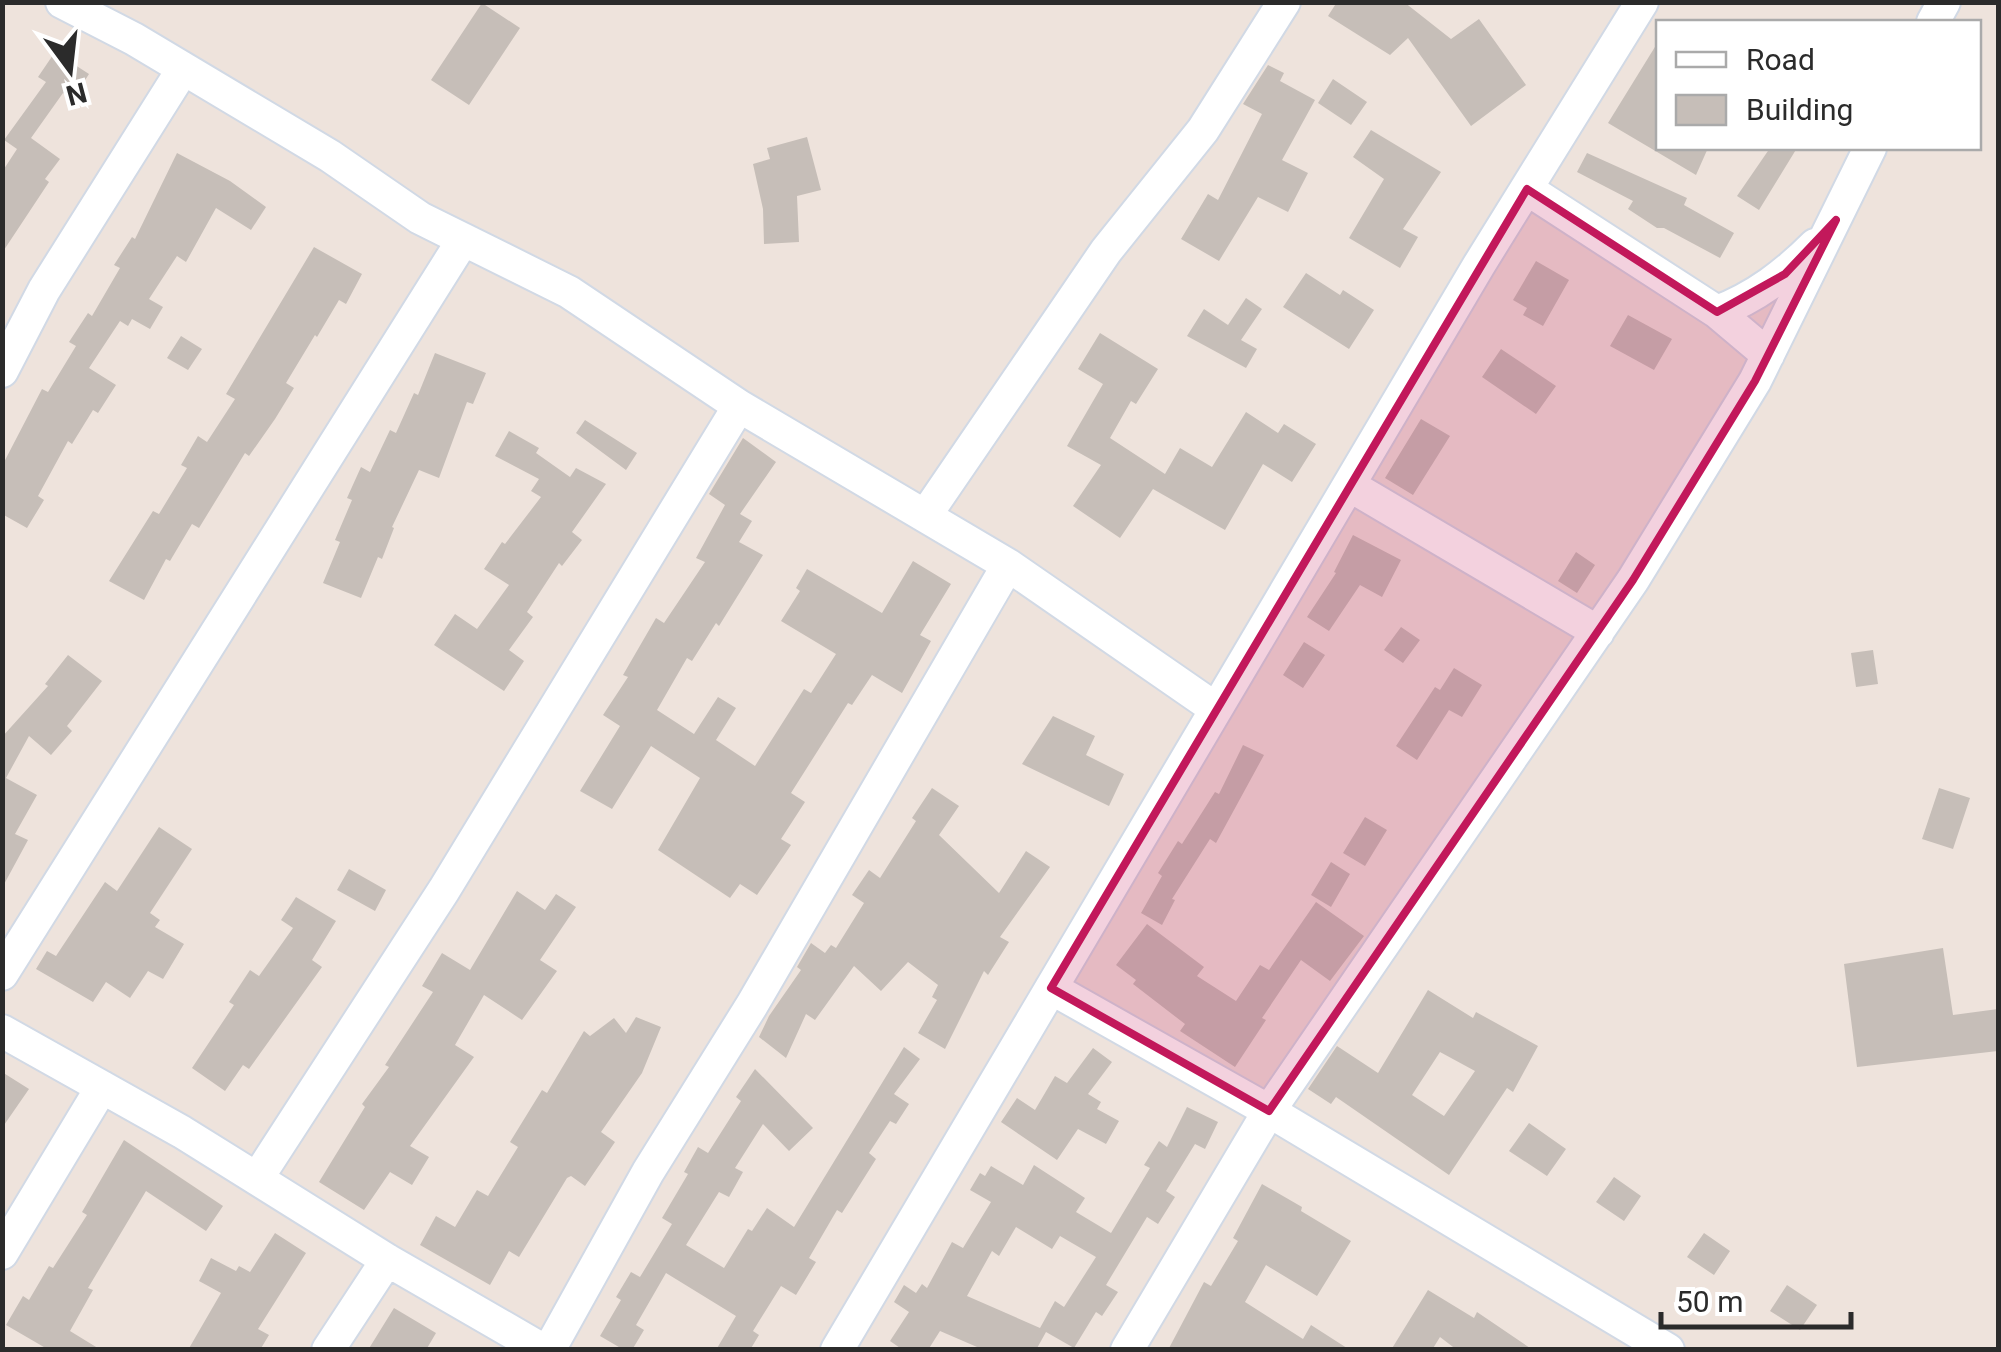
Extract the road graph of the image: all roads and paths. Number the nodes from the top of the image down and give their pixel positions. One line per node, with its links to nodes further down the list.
1 (62, 2): 4 (street)
2 (1284, 2): 14 (street)
3 (1642, 2): 6 (street)
4 (183, 69): 8 (street); 11 (street)
5 (1869, 150): 7 (street)
6 (1526, 189): 9 (street); 13 (street)
7 (1836, 220): 9 (street); 10 (street)
8 (463, 240): 12 (street); 18 (street)
9 (1717, 312): 10 (street)
10 (1768, 354): 16 (street)
11 (2, 370)
12 (739, 406): 14 (street); 23 (street)
13 (1349, 485): 16 (street); 17 (street)
14 (924, 516): 15 (street)
15 (1008, 565): 17 (street); 27 (street)
16 (1598, 632): 22 (street)
17 (1216, 709): 19 (street)
18 (2, 974)
19 (1051, 988): 22 (street); 28 (street)
20 (2, 1031): 21 (street)
21 (102, 1087): 23 (street); 24 (street)
22 (1269, 1112): 29 (street); 30 (street)
23 (258, 1177): 25 (street)
24 (2, 1253)
25 (387, 1260): 26 (street); 27 (street)
26 (328, 1350)
27 (546, 1350)
28 (837, 1350)
29 (1127, 1350)
30 (1668, 1350)

